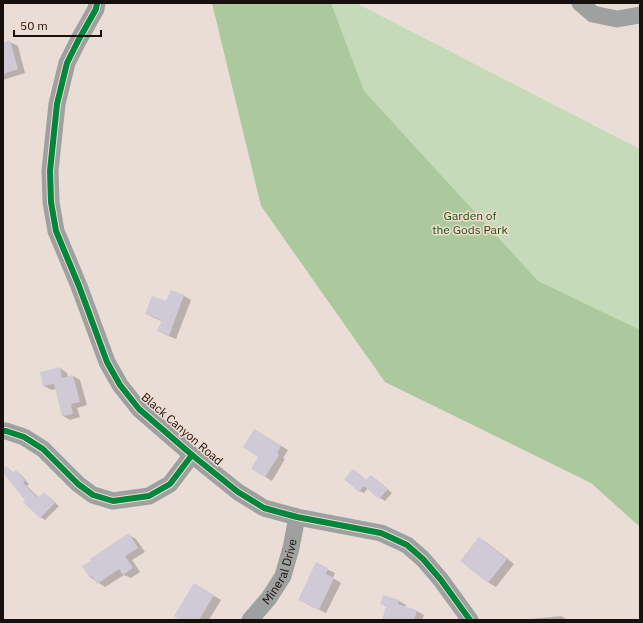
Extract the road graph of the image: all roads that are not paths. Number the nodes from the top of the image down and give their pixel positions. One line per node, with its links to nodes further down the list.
1 (98, 3): 5 (street, Black Canyon Road)
2 (580, 3): 3 (street)
3 (640, 15)
4 (3, 431): 5 (street)
5 (192, 455): 6 (street, Black Canyon Road)
6 (297, 517): 7 (street, Mineral Drive); 8 (street, Black Canyon Road)
7 (250, 620)
8 (470, 620)

